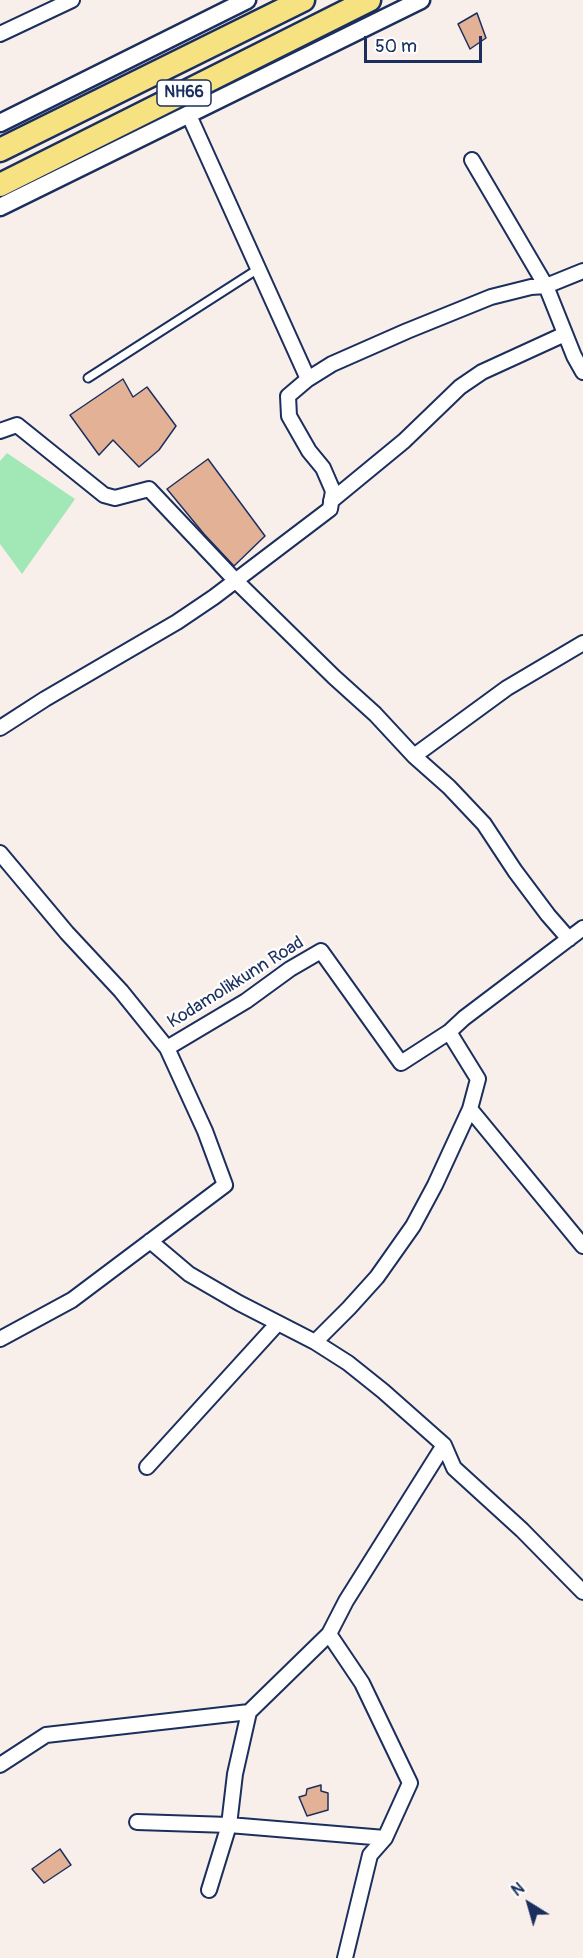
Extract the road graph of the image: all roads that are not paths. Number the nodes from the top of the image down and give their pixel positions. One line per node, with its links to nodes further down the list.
1 (72, 0): 6 (street)
2 (247, 0): 8 (street)
3 (303, 0): 9 (highway, NH66)
4 (369, 0): 11 (highway, NH66)
5 (421, 0): 12 (street)
6 (0, 34)
7 (192, 122): 13 (street)
8 (0, 123)
9 (0, 150)
10 (472, 160): 15 (street)
11 (0, 185)
12 (0, 207)
13 (258, 269): 18 (lane); 19 (street)
14 (583, 271): 15 (street)
15 (546, 286): 16 (street); 19 (street)
16 (565, 333): 17 (street); 21 (street)
17 (583, 372)
18 (88, 378)
19 (308, 379): 21 (street)
20 (0, 431): 22 (street)
21 (331, 501): 22 (street)
22 (235, 580): 24 (street); 25 (street)
23 (583, 643): 25 (street)
24 (0, 728)
25 (414, 756): 28 (street)
26 (0, 853): 30 (street, Kodamolikkunn Road)
27 (583, 928): 28 (street)
28 (569, 939): 29 (street)
29 (449, 1032): 30 (street, Kodamolikkunn Road); 31 (street)
30 (167, 1048): 32 (street)
31 (470, 1109): 33 (street); 36 (street)
32 (150, 1241): 34 (street); 35 (street)
33 (583, 1246)
34 (278, 1323): 36 (street); 38 (street)
35 (0, 1339)
36 (315, 1342): 37 (street)
37 (444, 1445): 39 (street); 40 (street)
38 (147, 1467)
39 (583, 1592)
40 (329, 1634): 41 (street); 45 (street)
41 (249, 1712): 42 (street); 44 (street)
42 (0, 1765)
43 (137, 1822): 44 (street)
44 (230, 1825): 45 (street); 46 (street)
45 (386, 1838): 47 (street)
46 (209, 1890)
47 (345, 1958)

